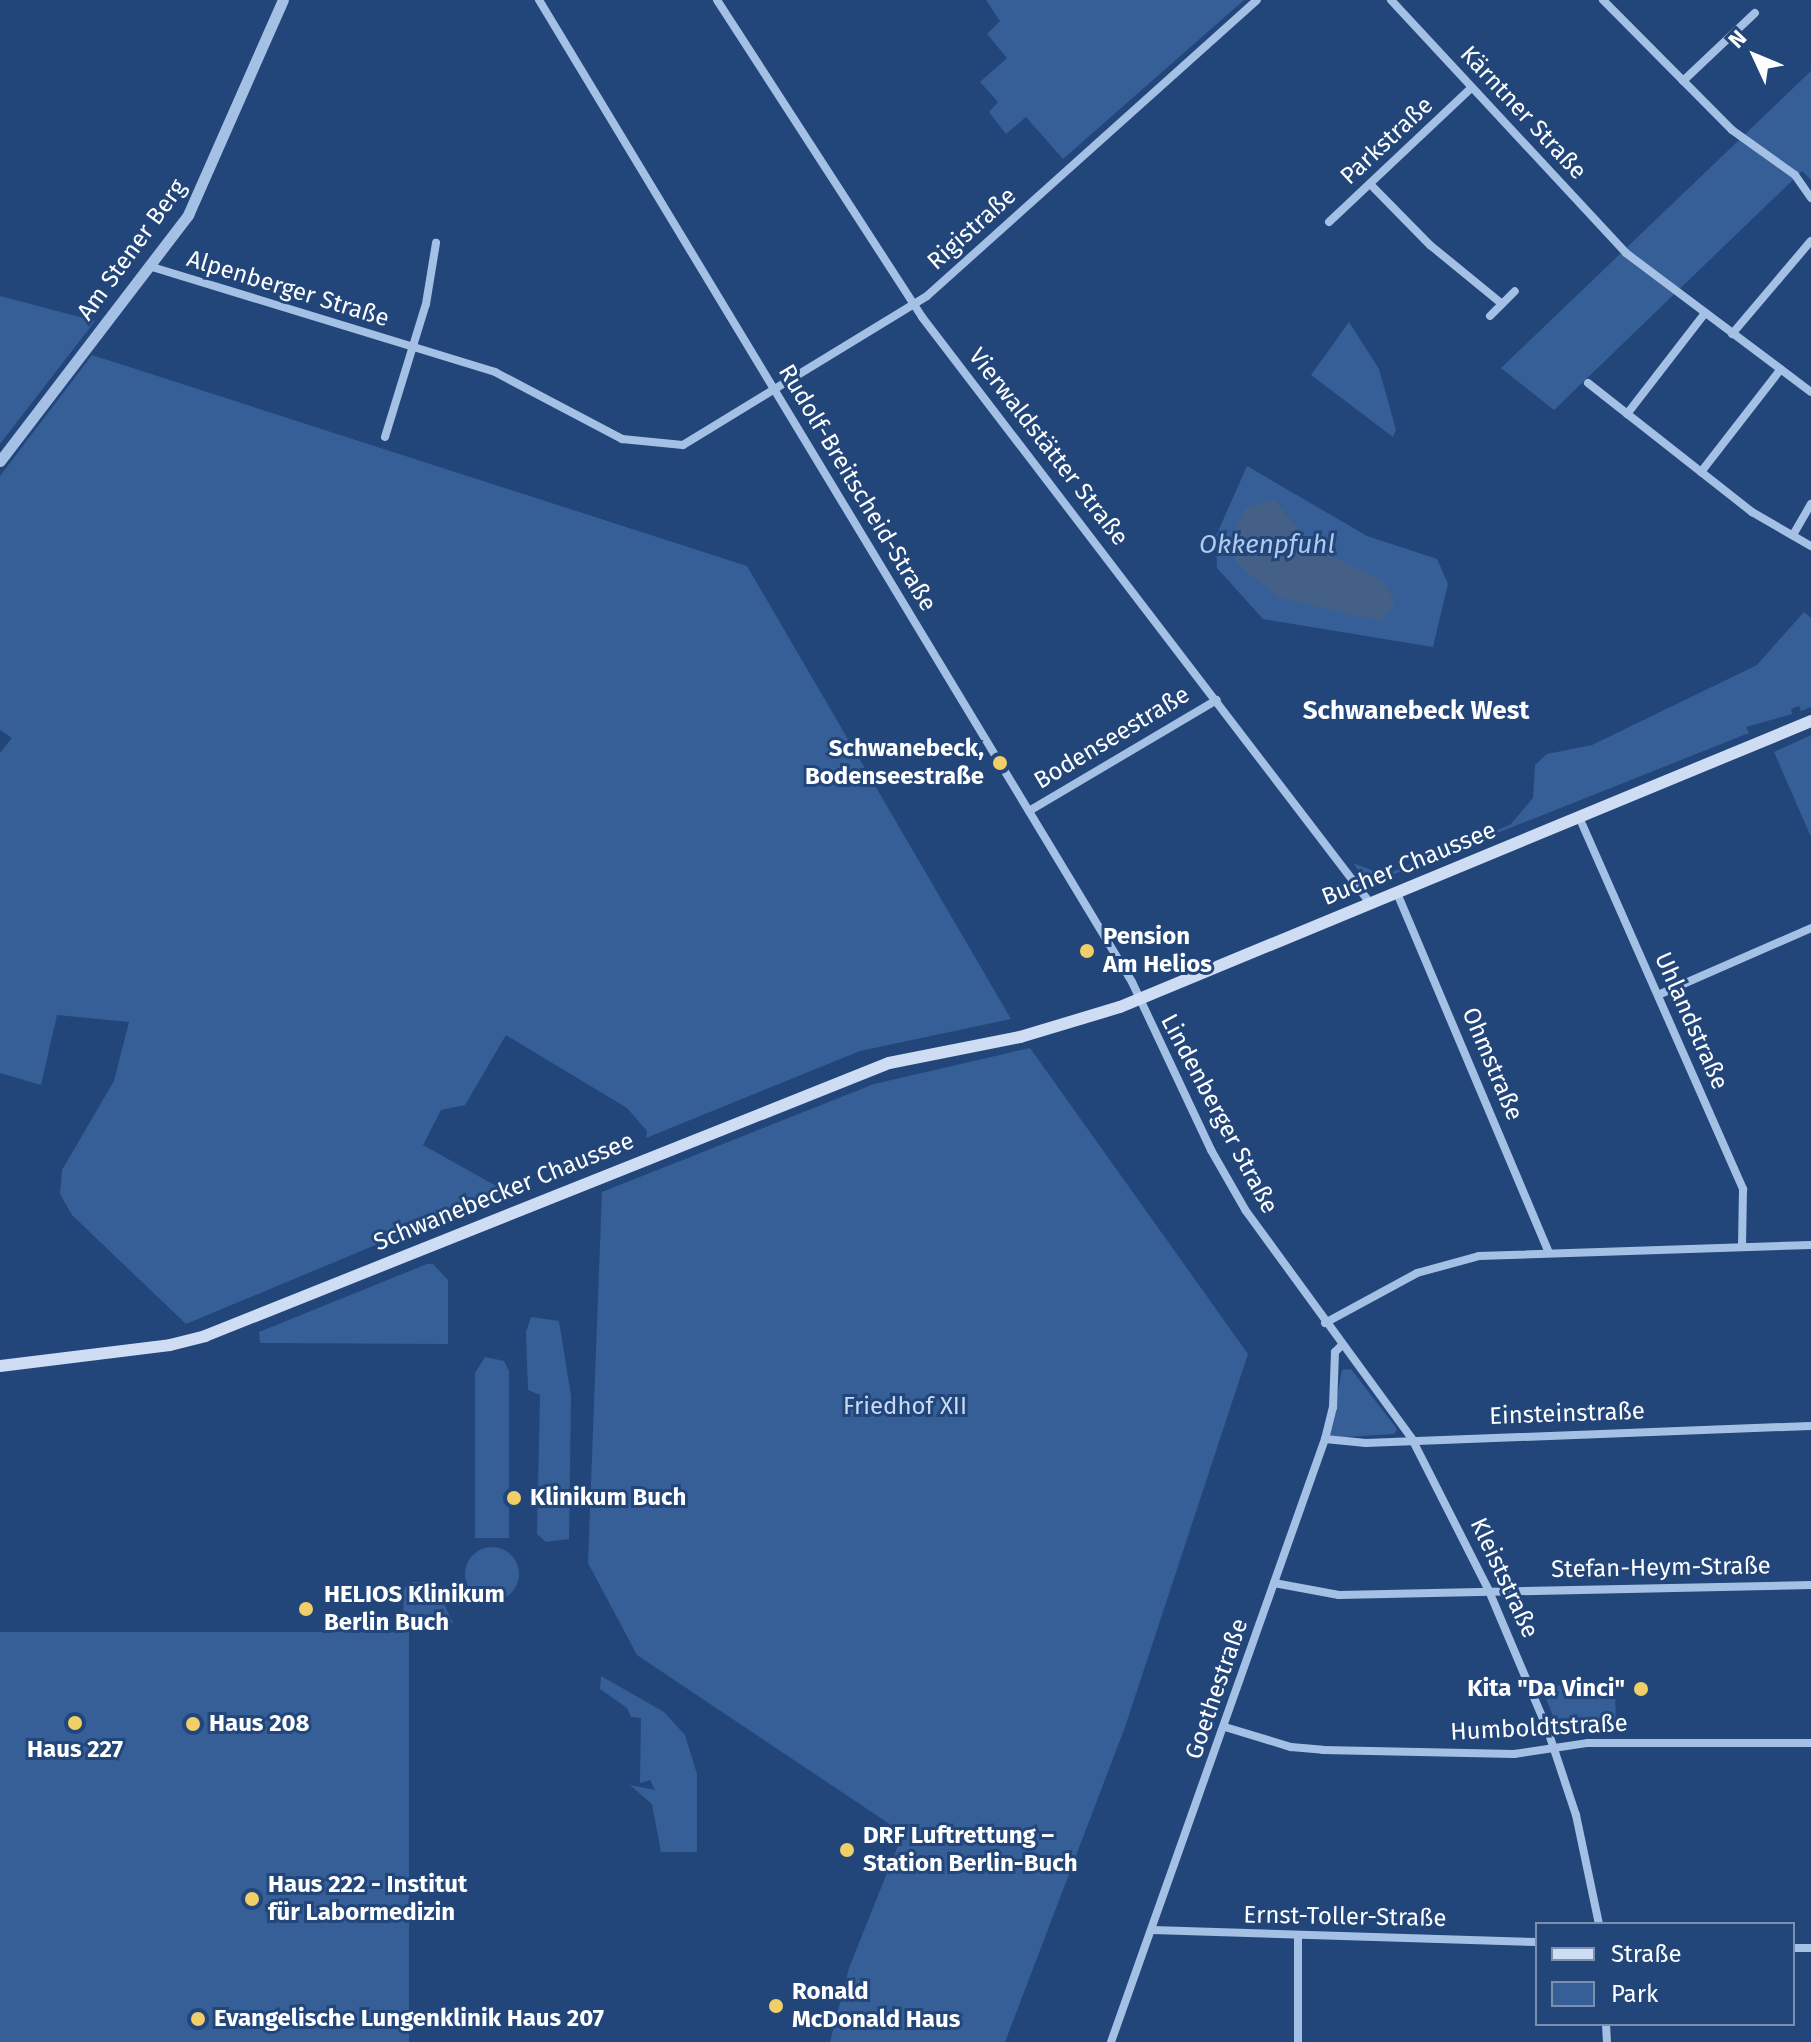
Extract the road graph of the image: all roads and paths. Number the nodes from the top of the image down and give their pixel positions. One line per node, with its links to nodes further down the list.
1 (283, 0): 15 (street, Am Stener Berg)
2 (539, 0): 25 (street, Rudolf-Breitscheid-Straße)
3 (717, 0): 18 (street, Vierwaldstätter Straße)
4 (1257, 0): 18 (street, Rigistraße)
5 (1391, 0): 9 (street, Kärntner Straße)
6 (1603, 0): 8 (street)
7 (1755, 13): 8 (street)
8 (1683, 81): 11 (street)
9 (1471, 88): 10 (street, Parkstraße); 19 (street, Kärntner Straße)
10 (1370, 184): 12 (street, Parkstraße); 17 (street)
11 (1811, 198)
12 (1329, 222)
13 (1811, 241): 21 (street)
14 (436, 243): 22 (street, Alpenberger Straße)
15 (152, 267): 22 (street, Alpenberger Straße); 30 (street, Am Stener Berg)
16 (1515, 291): 17 (street)
17 (1502, 304): 20 (street)
18 (914, 305): 25 (street, Rigistraße); 35 (street, Vierwaldstätter Straße)
19 (1705, 313): 21 (street, Kärntner Straße); 27 (street)
20 (1490, 316)
21 (1732, 334): 23 (street, Kärntner Straße)
22 (413, 348): 28 (street, Alpenberger Straße); 29 (street, Alpenberger Straße)
23 (1781, 369): 26 (street, Kärntner Straße); 31 (street)
24 (1588, 383): 27 (street)
25 (775, 391): 29 (street, Rigistraße); 37 (street, Rudolf-Breitscheid-Straße)
26 (1811, 392)
27 (1627, 414): 31 (street)
28 (385, 437)
29 (683, 445)
30 (0, 461)
31 (1701, 472): 33 (street)
32 (1811, 504): 33 (street)
33 (1793, 535): 34 (street)
34 (1811, 546)
35 (1217, 700): 37 (street, Bodenseestraße); 40 (street, Vierwaldstätter Straße)
36 (1811, 721): 38 (main road, Bucher Chaussee)
37 (1029, 811): 43 (street, Rudolf-Breitscheid-Straße)
38 (1579, 817): 39 (main road, Bucher Chaussee); 42 (street, Uhlandstraße)
39 (1397, 893): 40 (main road, Bucher Chaussee); 47 (street, Ohmstraße)
40 (1370, 903): 43 (main road, Bucher Chaussee)
41 (1811, 928): 42 (street)
42 (1658, 995): 46 (street, Uhlandstraße)
43 (1138, 999): 44 (main road, Bucher Chaussee); 48 (street, Lindenberger Straße)
44 (1020, 1037): 50 (main road, Schwanebecker Chaussee)
45 (1811, 1245): 46 (street)
46 (1742, 1247): 47 (street)
47 (1548, 1251): 48 (street)
48 (1325, 1323): 49 (street, Kleiststraße)
49 (1341, 1346): 52 (street, Goethestraße); 53 (street, Kleiststraße)
50 (0, 1366)
51 (1811, 1426): 53 (street, Einsteinstraße)
52 (1325, 1439): 53 (street, Einsteinstraße); 54 (street, Goethestraße)
53 (1412, 1439): 56 (street, Kleiststraße)
54 (1274, 1583): 56 (street, Stefan-Heym-Straße); 57 (street, Goethestraße)
55 (1811, 1585): 56 (street, Stefan-Heym-Straße)
56 (1489, 1591): 59 (street, Kleiststraße)
57 (1225, 1727): 59 (street, Humboldtstraße); 61 (street, Goethestraße)
58 (1811, 1743): 59 (street, Humboldtstraße)
59 (1554, 1747): 60 (street, Kleiststraße)
60 (1599, 1922)
61 (1152, 1930): 62 (street, Ernst-Toller-Straße); 64 (street, Goethestraße)
62 (1298, 1936): 63 (street, Ernst-Toller-Straße); 65 (street)
63 (1535, 1942)
64 (1111, 2042)
65 (1298, 2042)

